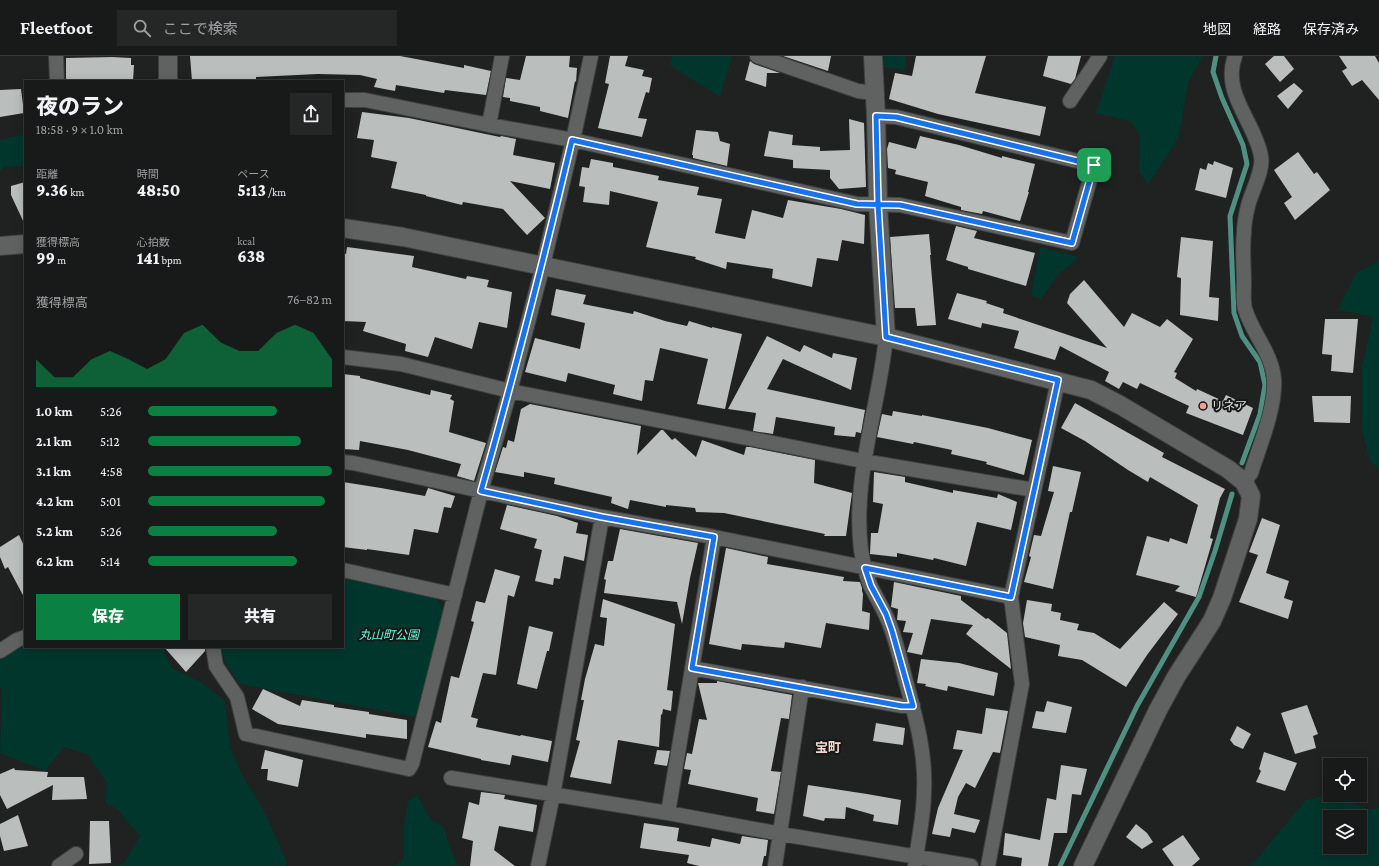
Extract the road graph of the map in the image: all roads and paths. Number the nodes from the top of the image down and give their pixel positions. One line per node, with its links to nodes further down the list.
1 (56, 56): 9 (street)
2 (168, 56): 10 (street)
3 (502, 56): 15 (street)
4 (590, 56): 16 (street)
5 (757, 56): 11 (street)
6 (873, 56): 11 (street)
7 (1100, 56): 13 (street)
8 (1235, 56): 28 (street)
9 (57, 80)
10 (168, 80)
11 (874, 93): 14 (street)
12 (344, 100): 15 (street)
13 (1070, 101)
14 (876, 116): 17 (street); 17 (street)
15 (489, 125): 16 (street)
16 (572, 140): 17 (street); 21 (street)
17 (878, 204): 22 (street)
18 (344, 228): 21 (street)
19 (24, 244): 20 (street)
20 (0, 246)
21 (542, 265): 22 (street); 25 (street)
22 (886, 337): 24 (street); 26 (street)
23 (344, 357): 25 (street)
24 (1058, 380): 28 (street); 29 (street)
25 (510, 391): 26 (street); 30 (street)
26 (863, 460): 29 (street); 33 (street)
27 (344, 462): 30 (street)
28 (1244, 482): 54 (street)
29 (1034, 490): 36 (street)
30 (481, 491): 31 (street); 35 (street)
31 (602, 517): 32 (street); 44 (street)
32 (714, 537): 33 (street); 40 (street)
33 (865, 568): 36 (street); 42 (street)
34 (344, 570): 35 (street)
35 (455, 595): 38 (street)
36 (1011, 597): 53 (street)
37 (24, 637): 39 (street)
38 (213, 648)
39 (0, 651)
40 (692, 668): 41 (street); 45 (street)
41 (802, 687): 42 (street); 46 (street)
42 (913, 706): 48 (street)
43 (451, 778): 44 (street)
44 (553, 795): 45 (street); 50 (street)
45 (668, 813): 46 (street)
46 (781, 834): 48 (street); 51 (street)
47 (76, 854): 49 (street)
48 (916, 862): 52 (street)
49 (59, 866)
50 (538, 866)
51 (775, 866)
52 (971, 866)
53 (988, 866)
54 (1083, 866)

